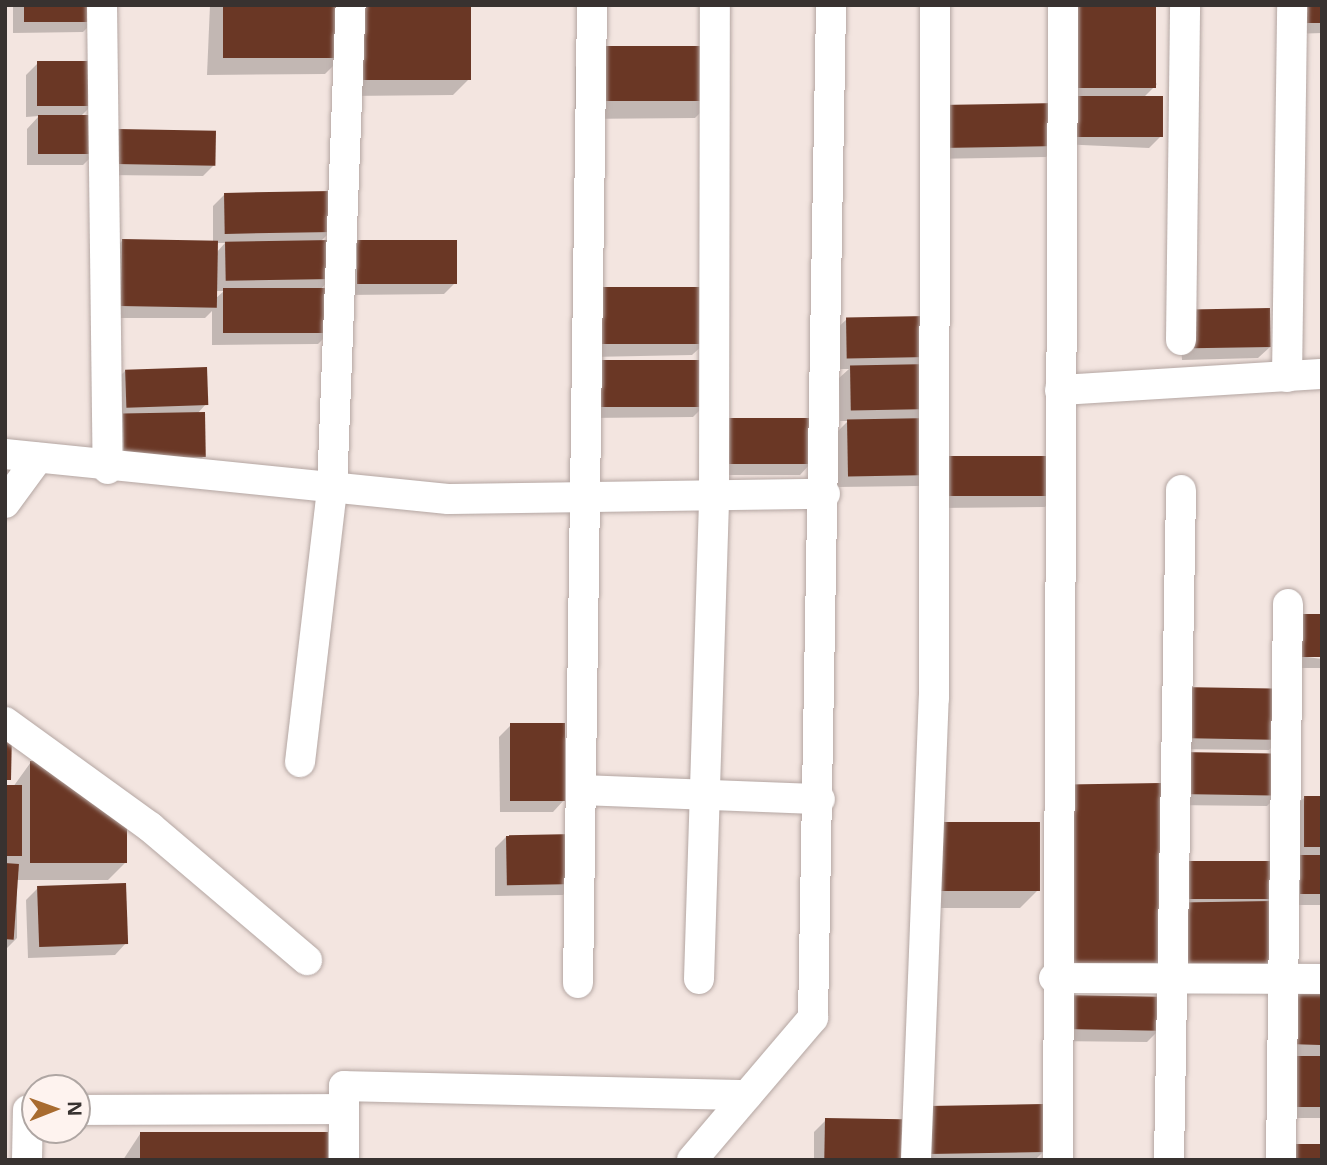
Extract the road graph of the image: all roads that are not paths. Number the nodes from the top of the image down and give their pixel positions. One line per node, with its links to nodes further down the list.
1 (102, 5): 16 (street)
2 (351, 5): 17 (street)
3 (592, 5): 21 (street)
4 (715, 5): 20 (street)
5 (831, 5): 19 (street)
6 (935, 5): 41 (street)
7 (1063, 5): 13 (street)
8 (1185, 5): 10 (street)
9 (1292, 5): 12 (street)
10 (1181, 341)
11 (1322, 374): 12 (street)
12 (1287, 377): 13 (street)
13 (1060, 390): 30 (street)
14 (5, 454): 15 (street)
15 (38, 458): 16 (street); 22 (street)
16 (108, 469): 17 (street)
17 (332, 490): 21 (street); 25 (street)
18 (1181, 490): 32 (street)
19 (825, 494): 20 (street); 28 (street)
20 (714, 495): 21 (street); 27 (street)
21 (586, 499): 26 (street)
22 (5, 503)
23 (1288, 604): 33 (street)
24 (5, 722): 29 (street)
25 (300, 762)
26 (583, 790): 27 (street); 35 (street)
27 (705, 793): 28 (street); 31 (street)
28 (820, 799): 36 (street)
29 (307, 960)
30 (1055, 978): 32 (street); 42 (street)
31 (699, 979)
32 (1170, 979): 33 (street); 43 (street)
33 (1284, 979): 34 (street); 44 (street)
34 (1322, 979)
35 (578, 983)
36 (747, 1095): 37 (street); 40 (street)
37 (344, 1109): 38 (street); 39 (street)
38 (91, 1110)
39 (344, 1160)
40 (692, 1160)
41 (916, 1160)
42 (1058, 1160)
43 (1169, 1160)
44 (1281, 1160)

